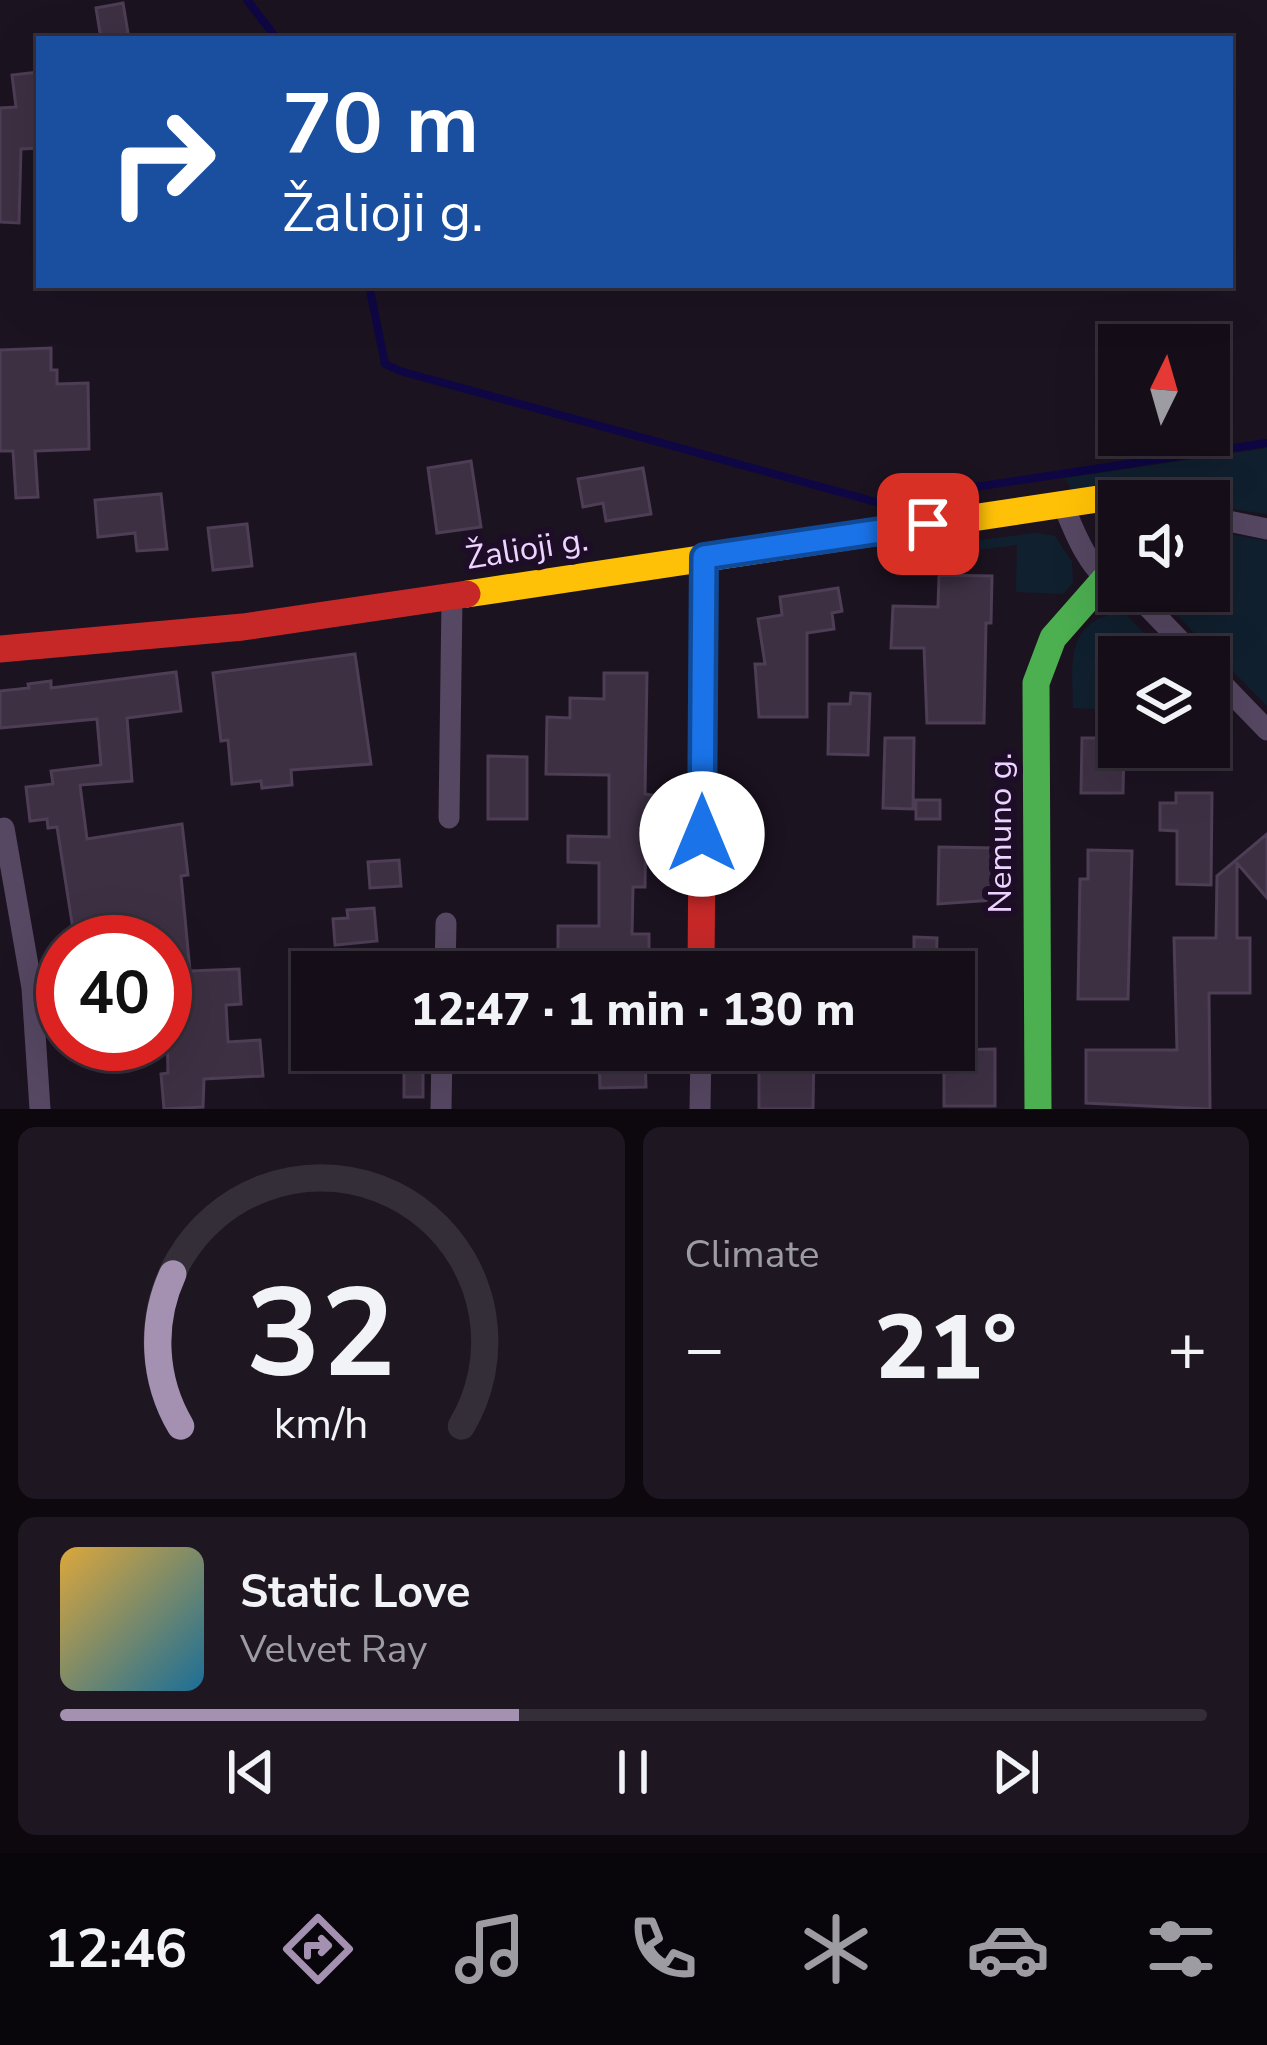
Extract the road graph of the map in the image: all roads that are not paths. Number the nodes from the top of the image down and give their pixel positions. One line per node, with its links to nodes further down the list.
1 (1098, 499): 2 (street, Žalioji g.)
2 (1063, 504): 5 (street, Žalioji g.); 6 (street)
3 (1230, 522): 4 (street)
4 (1267, 530)
5 (704, 557): 7 (street, Žalioji g.); 18 (street)
6 (1098, 564)
7 (452, 598): 11 (street, Žalioji g.); 14 (street)
8 (1098, 600): 24 (street, Nemuno g.)
9 (1153, 612): 10 (street)
10 (1176, 636)
11 (0, 649)
12 (1230, 692): 13 (street)
13 (1267, 730)
14 (448, 818)
15 (4, 828): 21 (street)
16 (446, 923): 17 (street)
17 (445, 951)
18 (701, 951)
19 (442, 1071): 22 (street)
20 (700, 1071): 23 (street)
21 (40, 1109)
22 (441, 1109)
23 (700, 1109)
24 (1038, 1109)

